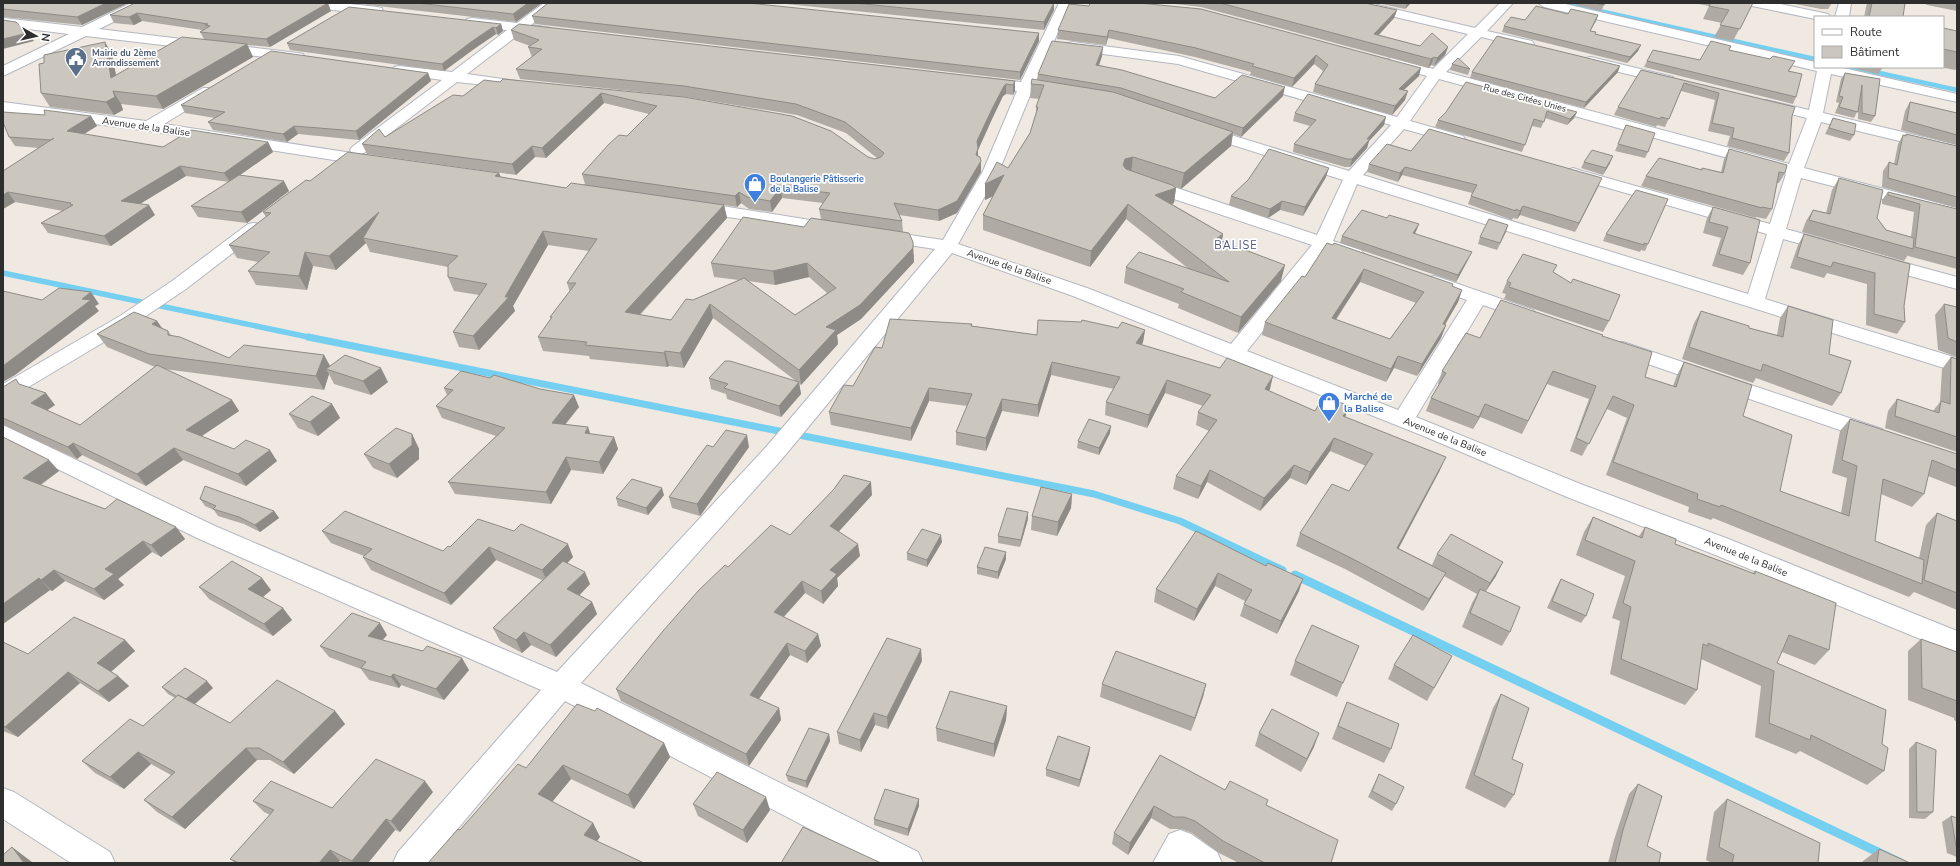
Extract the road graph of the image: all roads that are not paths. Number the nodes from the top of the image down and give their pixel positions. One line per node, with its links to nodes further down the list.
1 (141, 3): 18 (street)
2 (306, 3): 10 (street)
3 (552, 3): 17 (street)
4 (1065, 3): 21 (street)
5 (1353, 3): 20 (street)
6 (1507, 3): 20 (street)
7 (1544, 3): 29 (street)
8 (1757, 3): 12 (street)
9 (1845, 3): 13 (street)
10 (349, 8): 11 (street); 14 (street)
11 (387, 12)
12 (1818, 16)
13 (1842, 16)
14 (329, 19)
15 (457, 20): 17 (street)
16 (3, 22): 18 (street)
17 (518, 28): 19 (street); 35 (street)
18 (83, 32): 24 (street); 33 (street)
19 (557, 32)
20 (1478, 32): 23 (street); 34 (street)
21 (1043, 39): 40 (street); 46 (street)
22 (291, 42): 24 (street)
23 (1543, 49)
24 (272, 53): 26 (street); 28 (street)
25 (1574, 56): 37 (street)
26 (311, 58)
27 (1375, 58): 34 (street, Rue des Citées Unies)
28 (251, 65)
29 (1814, 65)
30 (382, 68): 35 (street)
31 (1821, 68): 45 (street)
32 (1825, 68): 42 (street)
33 (3, 72)
34 (1436, 74): 46 (street); 54 (street, Rue des Citées Unies)
35 (453, 78): 38 (street); 51 (street)
36 (971, 80): 40 (street)
37 (1683, 84)
38 (523, 85)
39 (217, 86): 47 (street)
40 (1026, 87): 41 (street); 63 (street)
41 (1078, 95)
42 (1957, 98)
43 (1753, 101): 45 (street)
44 (3, 108): 47 (street, Avenue de la Balise)
45 (1815, 116): 50 (street); 54 (street)
46 (1401, 123): 49 (street); 56 (street)
47 (149, 126): 51 (street, Avenue de la Balise)
48 (1186, 126): 56 (street)
49 (1470, 143)
50 (1957, 150)
51 (348, 158): 52 (street, Avenue de la Balise); 55 (street)
52 (387, 163)
53 (1562, 170): 61 (street)
54 (1795, 171): 59 (street, Rue des Citées Unies); 61 (street)
55 (329, 172)
56 (1352, 177): 62 (street); 70 (street)
57 (1132, 179): 62 (street)
58 (678, 205): 63 (street, Avenue de la Balise)
59 (1957, 213)
60 (266, 219): 75 (street)
61 (1776, 232): 64 (street); 70 (street)
62 (1323, 243): 66 (street); 73 (street)
63 (948, 246): 73 (street, Avenue de la Balise); 80 (street)
64 (1844, 251)
65 (1866, 258): 68 (street)
66 (1374, 261)
67 (1419, 277): 69 (street)
68 (1957, 283)
69 (1478, 297): 71 (street); 76 (street)
70 (1755, 302): 74 (street)
71 (1545, 321)
72 (1605, 341): 78 (street)
73 (1234, 354): 76 (street, Avenue de la Balise)
74 (1957, 365)
75 (3, 393)
76 (1403, 420): 79 (street, Avenue de la Balise)
77 (3, 433): 80 (street)
78 (1890, 439)
79 (1957, 643)
80 (561, 686): 83 (street); 84 (street)
81 (3, 802): 82 (street)
82 (99, 863)
83 (409, 863)
84 (907, 863)
85 (1169, 863): 86 (street)
86 (1206, 863)

